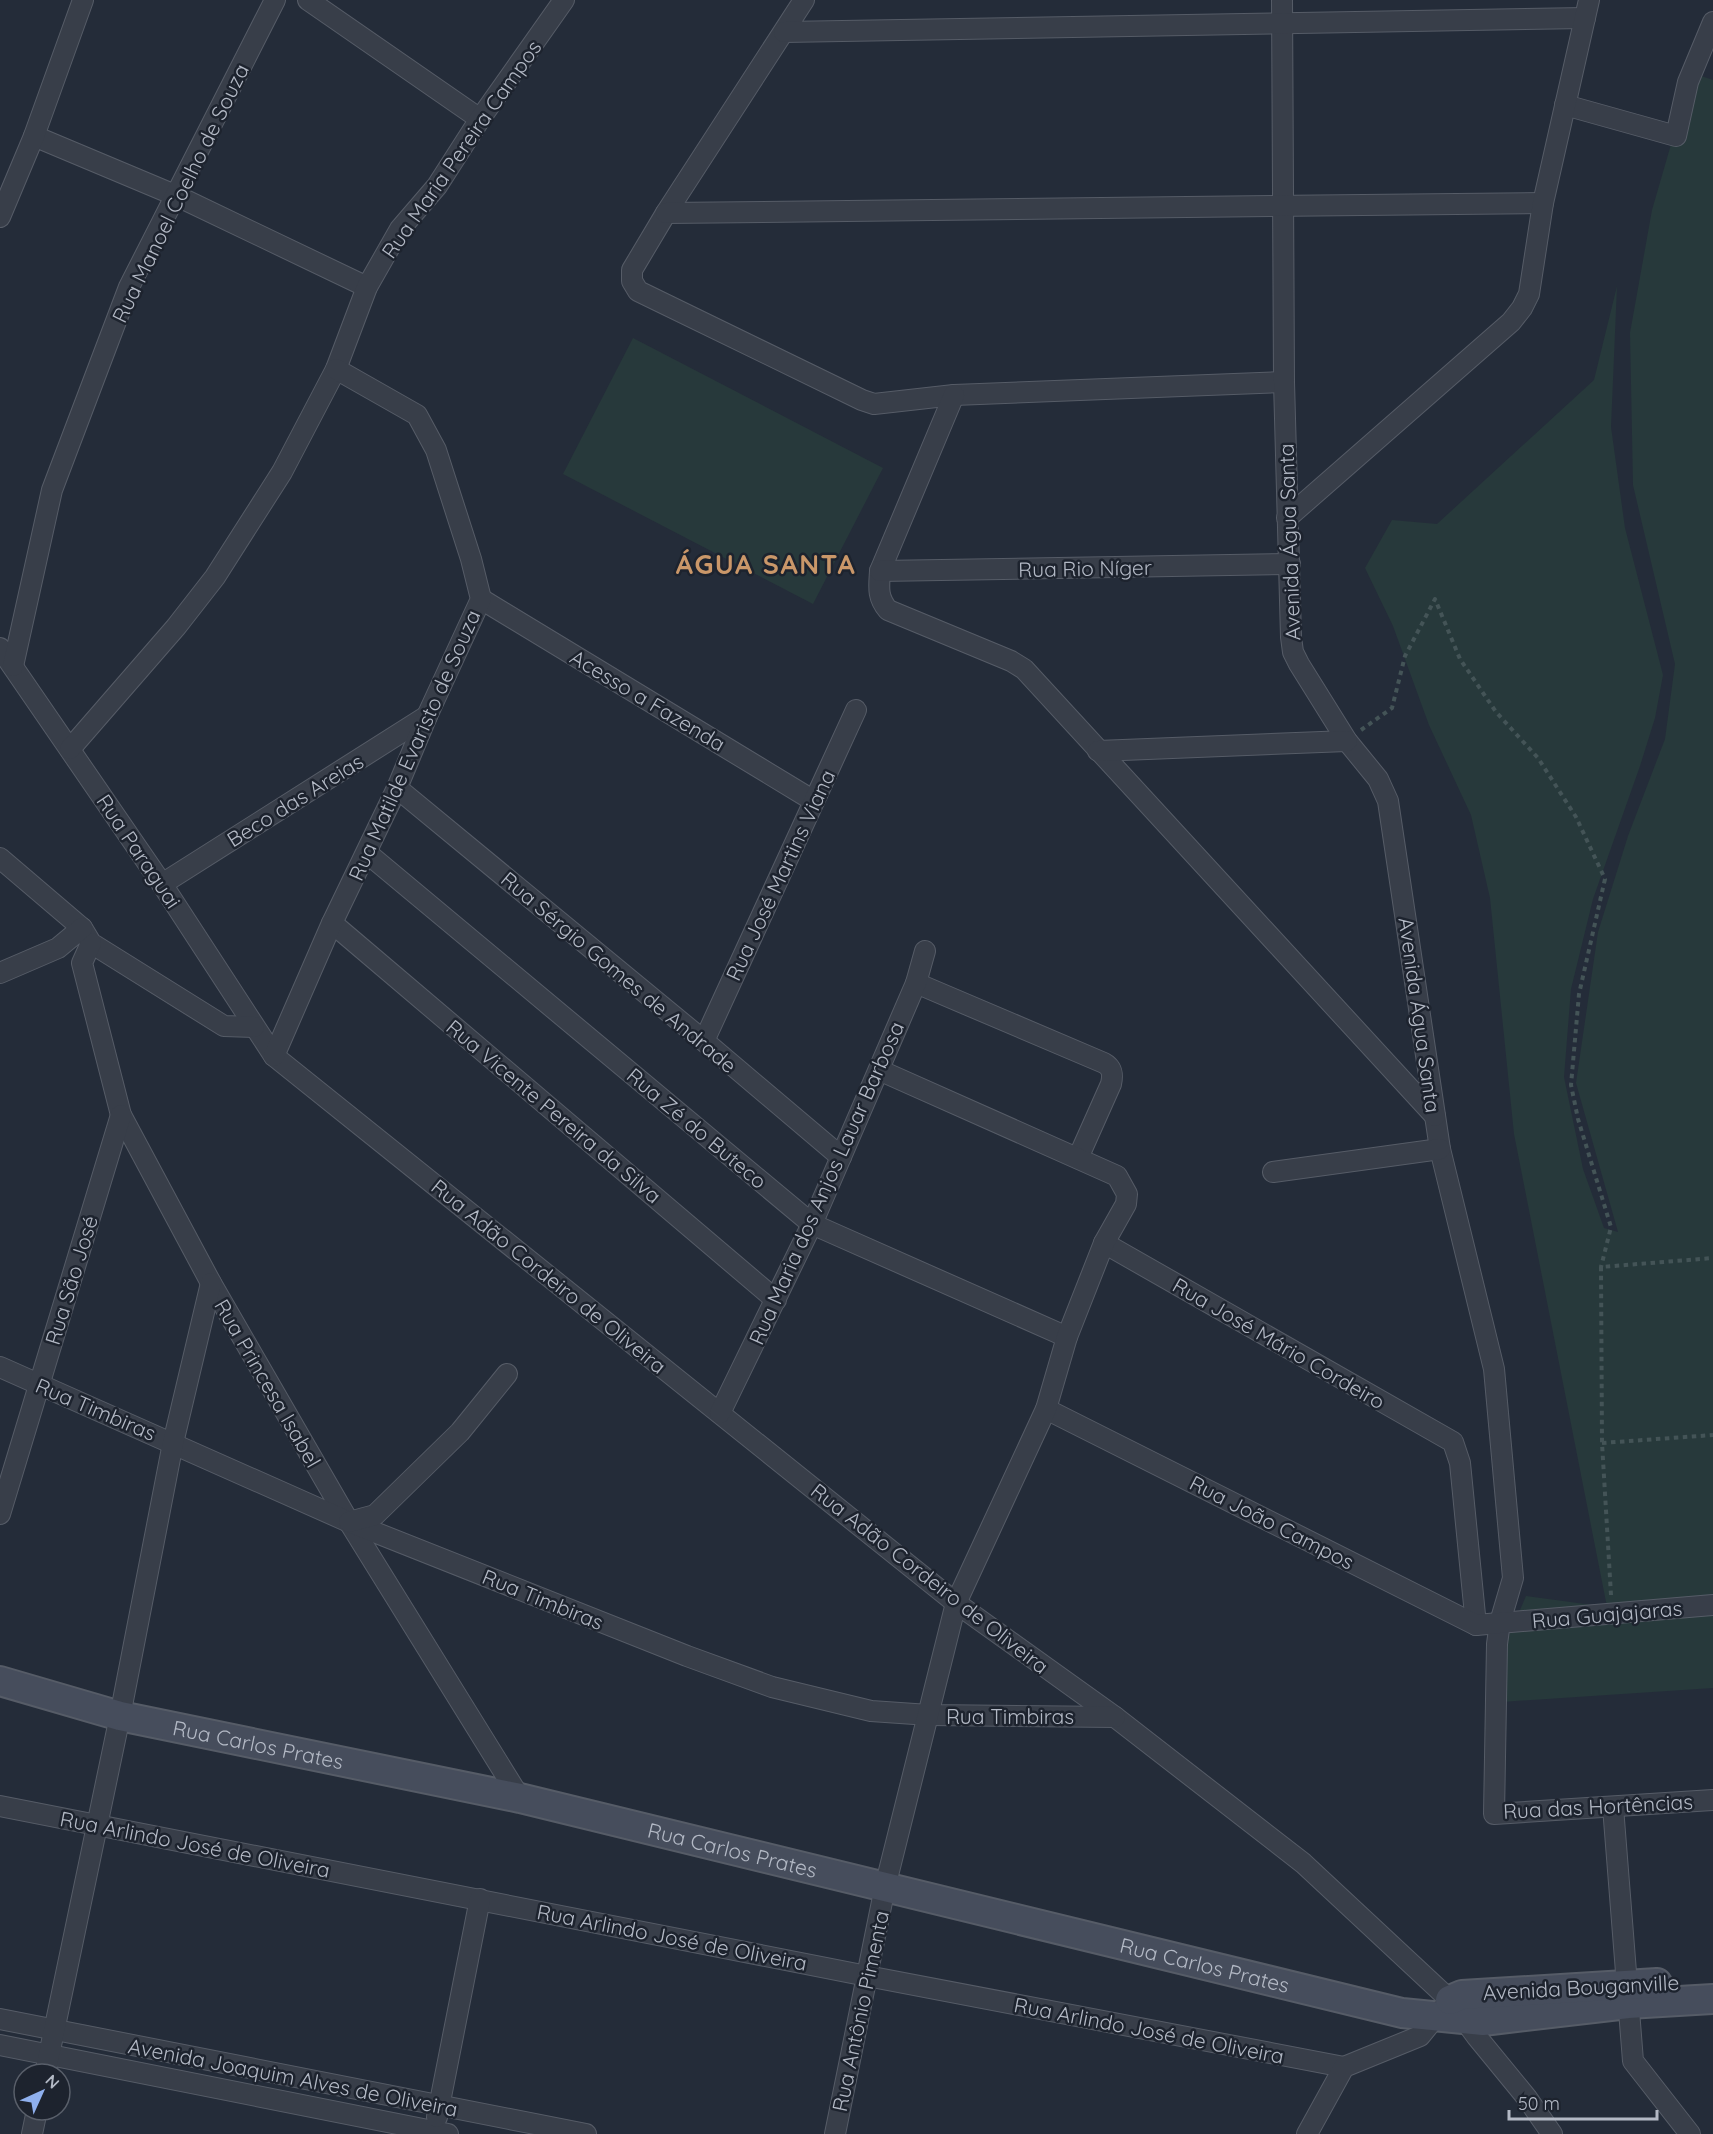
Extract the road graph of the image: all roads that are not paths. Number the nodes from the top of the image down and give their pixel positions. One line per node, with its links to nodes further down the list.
1 (83, 0): 13 (street)
2 (275, 0): 14 (street, Rua Manoel Coelho de Souza)
3 (308, 0): 12 (street)
4 (564, 0): 12 (street, Rua Maria Pereira Campos)
5 (804, 0): 10 (street)
6 (1282, 0): 8 (street, Avenida Água Santa)
7 (1587, 9): 8 (street); 11 (street)
8 (1282, 22): 10 (street); 16 (street, Avenida Água Santa)
9 (1713, 22): 11 (street)
10 (784, 32): 17 (street)
11 (1565, 105): 15 (street)
12 (480, 119): 19 (street, Rua Maria Pereira Campos)
13 (34, 136): 14 (street); 18 (street)
14 (177, 196): 19 (street); 28 (street, Rua Manoel Coelho de Souza)
15 (1543, 203): 16 (street); 23 (street)
16 (1284, 205): 17 (street); 21 (street, Avenida Água Santa)
17 (666, 213): 22 (street)
18 (0, 217)
19 (367, 287): 20 (street, Rua Maria Pereira Campos)
20 (336, 369): 26 (street, Rua Matilde Evaristo de Souza); 32 (street, Rua Maria Pereira Campos)
21 (1284, 382): 22 (street); 23 (street, Avenida Água Santa)
22 (954, 395): 25 (street)
23 (1287, 518): 24 (street, Avenida Água Santa)
24 (1290, 564): 25 (street, Rua Rio Níger); 31 (street, Avenida Água Santa)
25 (880, 571): 33 (street)
26 (481, 599): 30 (street, Rua Matilde Evaristo de Souza); 35 (street, Acesso a Fazenda)
27 (0, 648): 28 (street, Rua Paraguai)
28 (12, 666): 32 (street, Rua Paraguai)
29 (856, 710): 35 (street, Rua José Martins Viana)
30 (427, 716): 34 (street, Rua Matilde Evaristo de Souza); 38 (street, Beco das Areias)
31 (1347, 741): 33 (street); 49 (street, Avenida Água Santa)
32 (70, 749): 38 (street, Rua Paraguai)
33 (1098, 752): 49 (street)
34 (397, 788): 36 (street, Rua Matilde Evaristo de Souza); 45 (street, Rua Sérgio Gomes de Andrade)
35 (814, 801): 45 (street, Rua José Martins Viana)
36 (367, 853): 39 (street, Rua Matilde Evaristo de Souza); 54 (street, Rua Zé do Buteco)
37 (0, 858): 40 (street)
38 (162, 884): 44 (street, Rua Paraguai)
39 (332, 923): 46 (street, Rua Matilde Evaristo de Souza); 57 (street, Rua Vicente Pereira da Silva)
40 (86, 935): 42 (street); 44 (street); 48 (street, Rua Princesa Isabel)
41 (925, 951): 43 (street, Rua Maria dos Anjos Lauar Barbosa)
42 (0, 973)
43 (916, 983): 47 (street, Rua Maria dos Anjos Lauar Barbosa); 52 (street)
44 (254, 1027): 46 (street, Rua Paraguai)
45 (704, 1041): 51 (street, Rua Sérgio Gomes de Andrade)
46 (274, 1056): 63 (street, Rua Adão Cordeiro de Oliveira)
47 (879, 1070): 51 (street, Rua Maria dos Anjos Lauar Barbosa); 52 (street)
48 (121, 1115): 56 (street, Rua Princesa Isabel); 61 (street, Rua São José)
49 (1435, 1116): 50 (street, Avenida Água Santa)
50 (1440, 1149): 53 (street); 69 (street, Avenida Água Santa)
51 (841, 1157): 54 (street, Rua Maria dos Anjos Lauar Barbosa)
52 (1078, 1158): 55 (street)
53 (1273, 1172)
54 (812, 1224): 57 (street, Rua Maria dos Anjos Lauar Barbosa); 58 (street, Rua Zé do Buteco)
55 (1104, 1243): 58 (street); 70 (street, Rua José Mário Cordeiro)
56 (211, 1283): 64 (street); 66 (street, Rua Princesa Isabel)
57 (776, 1300): 63 (street, Rua Maria dos Anjos Lauar Barbosa)
58 (1067, 1337): 62 (street)
59 (0, 1367): 61 (street, Rua Timbiras)
60 (507, 1374): 66 (street)
61 (39, 1385): 64 (street, Rua Timbiras); 65 (street, Rua São José)
62 (1046, 1409): 67 (street); 70 (street, Rua João Campos)
63 (720, 1413): 67 (street, Rua Adão Cordeiro de Oliveira)
64 (173, 1443): 66 (street, Rua Timbiras); 73 (street)
65 (0, 1515)
66 (349, 1522): 72 (street, Rua Timbiras); 75 (street, Rua Princesa Isabel)
67 (956, 1603): 72 (street); 74 (street, Rua Adão Cordeiro de Oliveira)
68 (1713, 1605): 69 (street, Rua Guajajaras)
69 (1500, 1622): 70 (street); 76 (street, Avenida Água Santa)
70 (1476, 1625)
71 (0, 1681): 73 (street, Rua Carlos Prates)
72 (929, 1715): 74 (street, Rua Timbiras); 81 (street)
73 (120, 1716): 75 (street, Rua Carlos Prates); 80 (street)
74 (1115, 1717): 87 (street, Rua Adão Cordeiro de Oliveira)
75 (520, 1798): 81 (street, Rua Carlos Prates)
76 (1494, 1800): 79 (street, Rua das Hortências)
77 (1713, 1800): 79 (street, Rua das Hortências)
78 (0, 1806): 80 (street, Rua Arlindo José de Oliveira)
79 (1613, 1807): 85 (street)
80 (97, 1825): 82 (street, Rua Arlindo José de Oliveira); 89 (street)
81 (885, 1887): 83 (street, Rua Antônio Pimenta); 87 (street, Rua Carlos Prates)
82 (480, 1899): 83 (street, Rua Arlindo José de Oliveira); 94 (street)
83 (867, 1976): 93 (street, Rua Arlindo José de Oliveira); 97 (street, Rua Antônio Pimenta)
84 (1713, 1979): 85 (street, Avenida Bouganville)
85 (1628, 1994): 86 (street, Avenida Bouganville); 87 (street, Avenida Bouganville); 100 (street)
86 (1713, 1999)
87 (1449, 2012): 93 (street); 99 (street, Rua Adão Cordeiro de Oliveira)
88 (0, 2019): 89 (street, Avenida Joaquim Alves de Oliveira)
89 (54, 2030): 91 (street); 94 (street, Avenida Joaquim Alves de Oliveira)
90 (0, 2045): 91 (street, Avenida Joaquim Alves de Oliveira)
91 (49, 2055): 92 (street); 95 (street, Avenida Joaquim Alves de Oliveira)
92 (48, 2062)
93 (1344, 2067): 98 (street)
94 (440, 2105): 95 (street); 96 (street, Avenida Joaquim Alves de Oliveira)
95 (439, 2133)
96 (586, 2134)
97 (835, 2134)
98 (1307, 2134)
99 (1552, 2134)
100 (1690, 2134)

